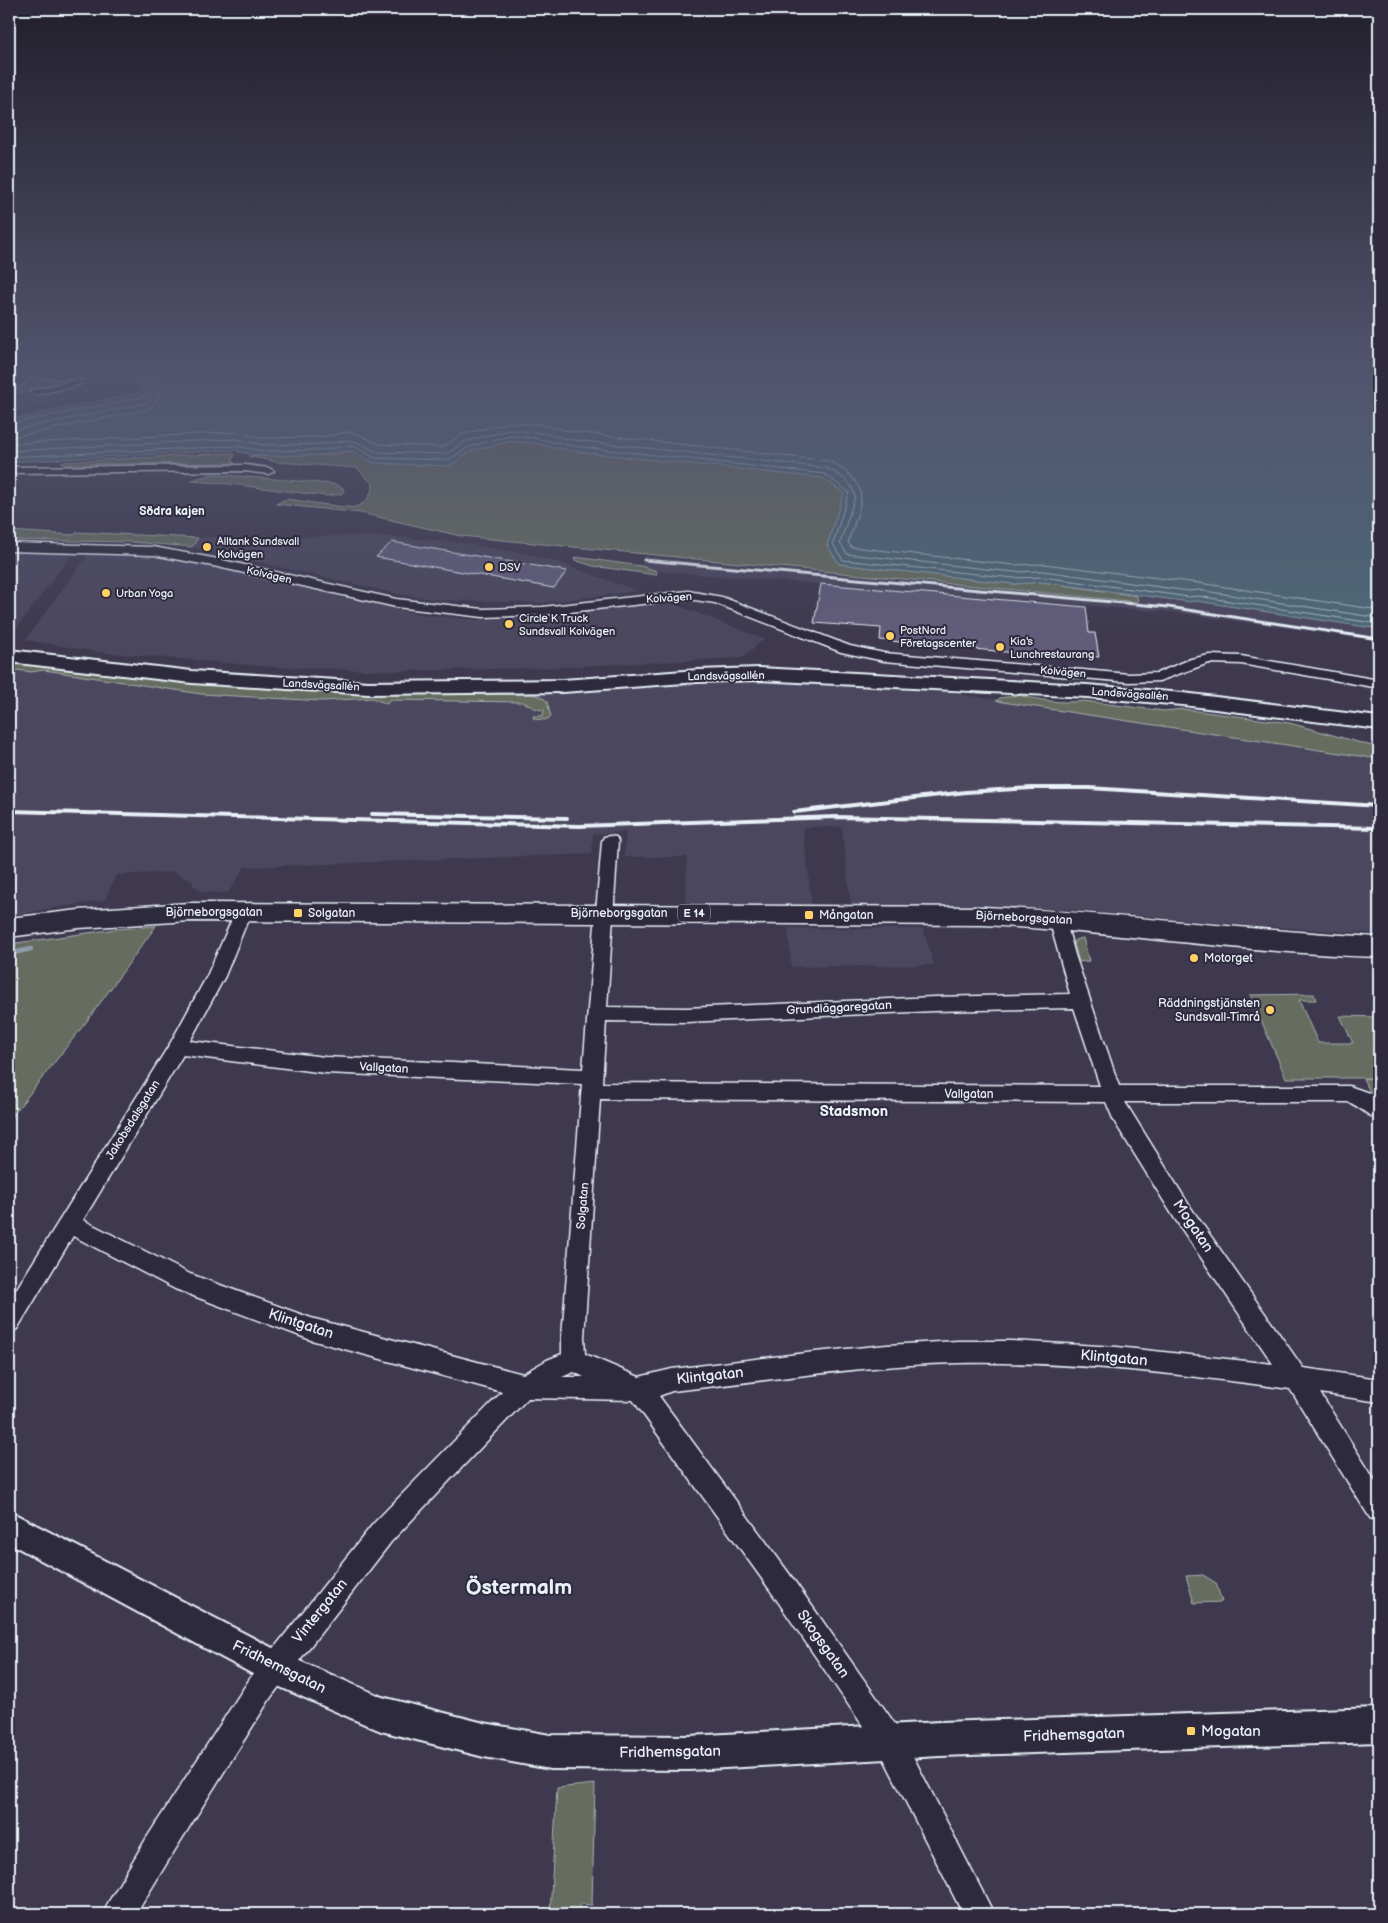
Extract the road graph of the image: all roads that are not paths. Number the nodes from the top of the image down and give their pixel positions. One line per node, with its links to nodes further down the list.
1 (9, 470): 2 (street)
2 (269, 471)
3 (9, 547): 7 (street, Kolvägen)
4 (9, 652): 6 (main road, Landsvägsallén)
5 (9, 656): 6 (main road, Landsvägsallén)
6 (71, 664): 8 (main road, Landsvägsallén)
7 (1379, 684)
8 (1379, 723)
9 (610, 841): 11 (street, Solgatan)
10 (243, 912): 11 (highway, Björneborgsgatan / E 14); 13 (highway, Björneborgsgatan / E 14); 17 (street, Jakobsdalsgatan)
11 (604, 914): 12 (highway, Björneborgsgatan / E 14); 16 (street, Solgatan)
12 (1057, 919): 14 (highway, Björneborgsgatan / E 14); 15 (street, Mogatan)
13 (9, 928)
14 (1379, 947)
15 (1081, 1001): 16 (street, Grundläggaregatan); 19 (street, Mogatan)
16 (597, 1014): 18 (street, Solgatan)
17 (178, 1047): 18 (street, Vallgatan); 21 (street, Jakobsdalsgatan)
18 (590, 1084): 19 (street, Vallgatan); 23 (street, Solgatan)
19 (1112, 1094): 20 (street, Vallgatan); 24 (street, Mogatan)
20 (1379, 1112)
21 (70, 1224): 22 (street, Jakobsdalsgatan); 25 (street, Klintgatan)
22 (9, 1321)
23 (574, 1361): 25 (street, Vintergatan); 26 (street)
24 (1297, 1379): 26 (street, Klintgatan); 27 (street, Klintgatan); 28 (street, Mogatan)
25 (524, 1386): 26 (street, Klintgatan); 30 (street, Vintergatan)
26 (639, 1389): 32 (street, Skogsgatan)
27 (1379, 1390)
28 (1379, 1509)
29 (9, 1526): 30 (street, Fridhemsgatan)
30 (276, 1668): 32 (street, Fridhemsgatan); 33 (street, Vintergatan)
31 (1379, 1725): 32 (street, Fridhemsgatan)
32 (890, 1741): 34 (street, Skogsgatan)
33 (119, 1914)
34 (979, 1914)

